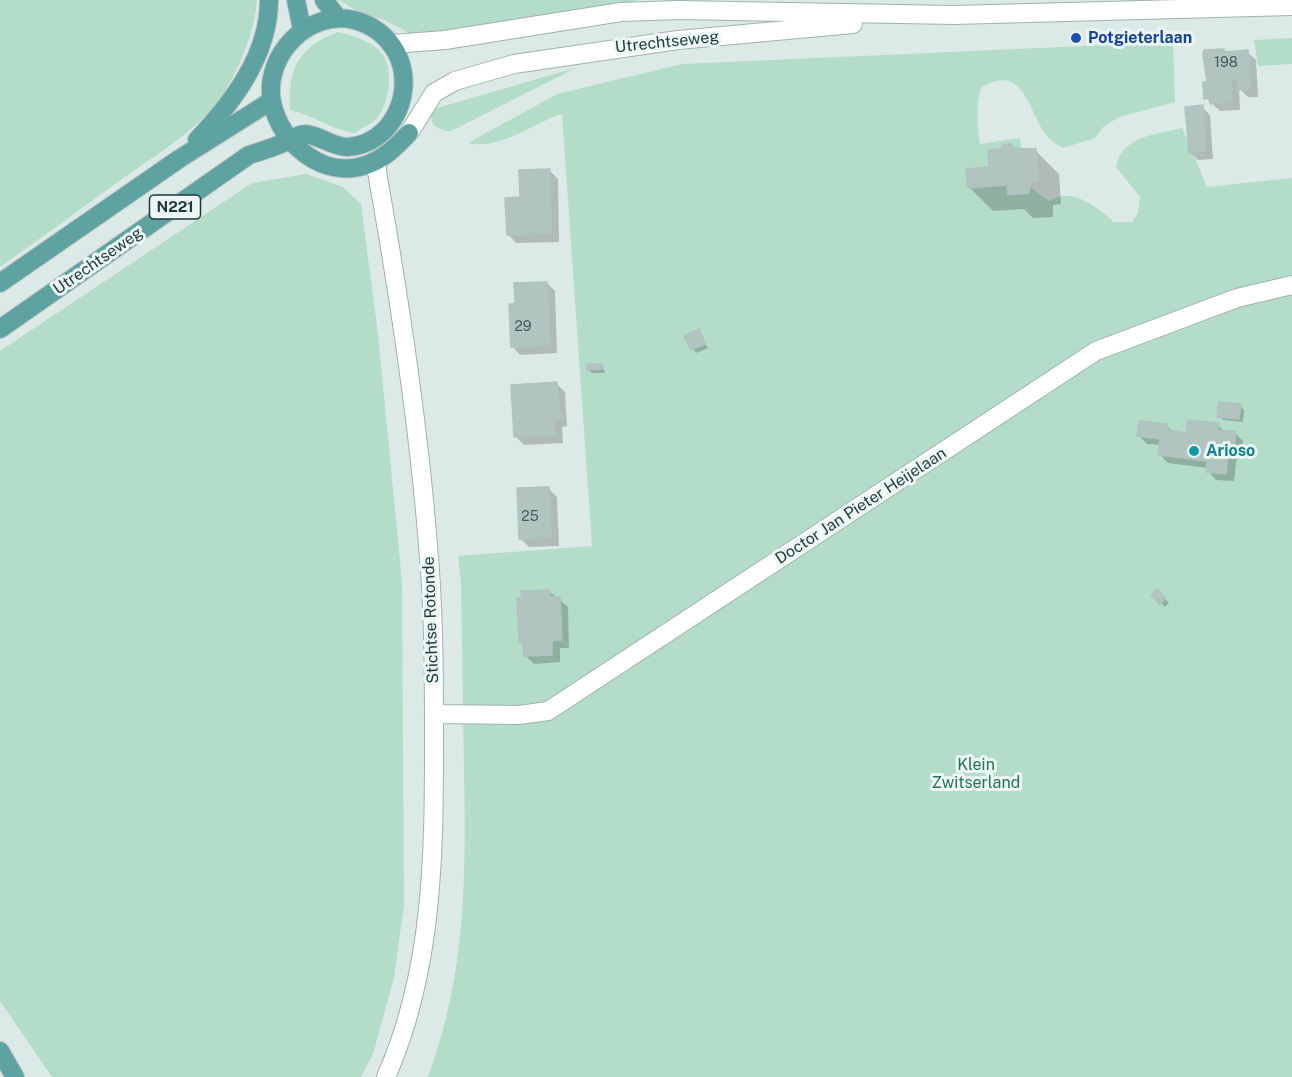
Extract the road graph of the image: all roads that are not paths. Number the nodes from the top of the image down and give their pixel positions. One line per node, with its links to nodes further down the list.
1 (269, 0): 16 (main road, N221)
2 (296, 0): 9 (main road)
3 (324, 0): 8 (main road)
4 (1136, 4): 5 (street, Utrechtseweg); 7 (street, Utrechtseweg)
5 (1290, 4)
6 (679, 5): 7 (street, Utrechtseweg); 10 (street); 11 (street, Utrechtseweg)
7 (954, 15): 10 (street, Utrechtseweg)
8 (338, 18): 9 (main road); 11 (main road)
9 (302, 30): 12 (main road)
10 (678, 40): 13 (street, Utrechtseweg)
11 (392, 44): 14 (main road)
12 (271, 101): 15 (main road); 16 (main road, N221)
13 (409, 133): 17 (main road)
14 (383, 134): 15 (main road, N221); 17 (main road)
15 (290, 141): 17 (main road); 20 (main road, Utrechtseweg / N221)
16 (179, 159): 18 (main road, N221)
17 (377, 160): 21 (street, Stichtse Rotonde)
18 (0, 283)
19 (1292, 285): 21 (street, Doctor Jan Pieter Heijelaan)
20 (0, 329)
21 (434, 714): 24 (street, Stichtse Rotonde)
22 (0, 1051): 23 (main road)
23 (15, 1077)
24 (386, 1077)

